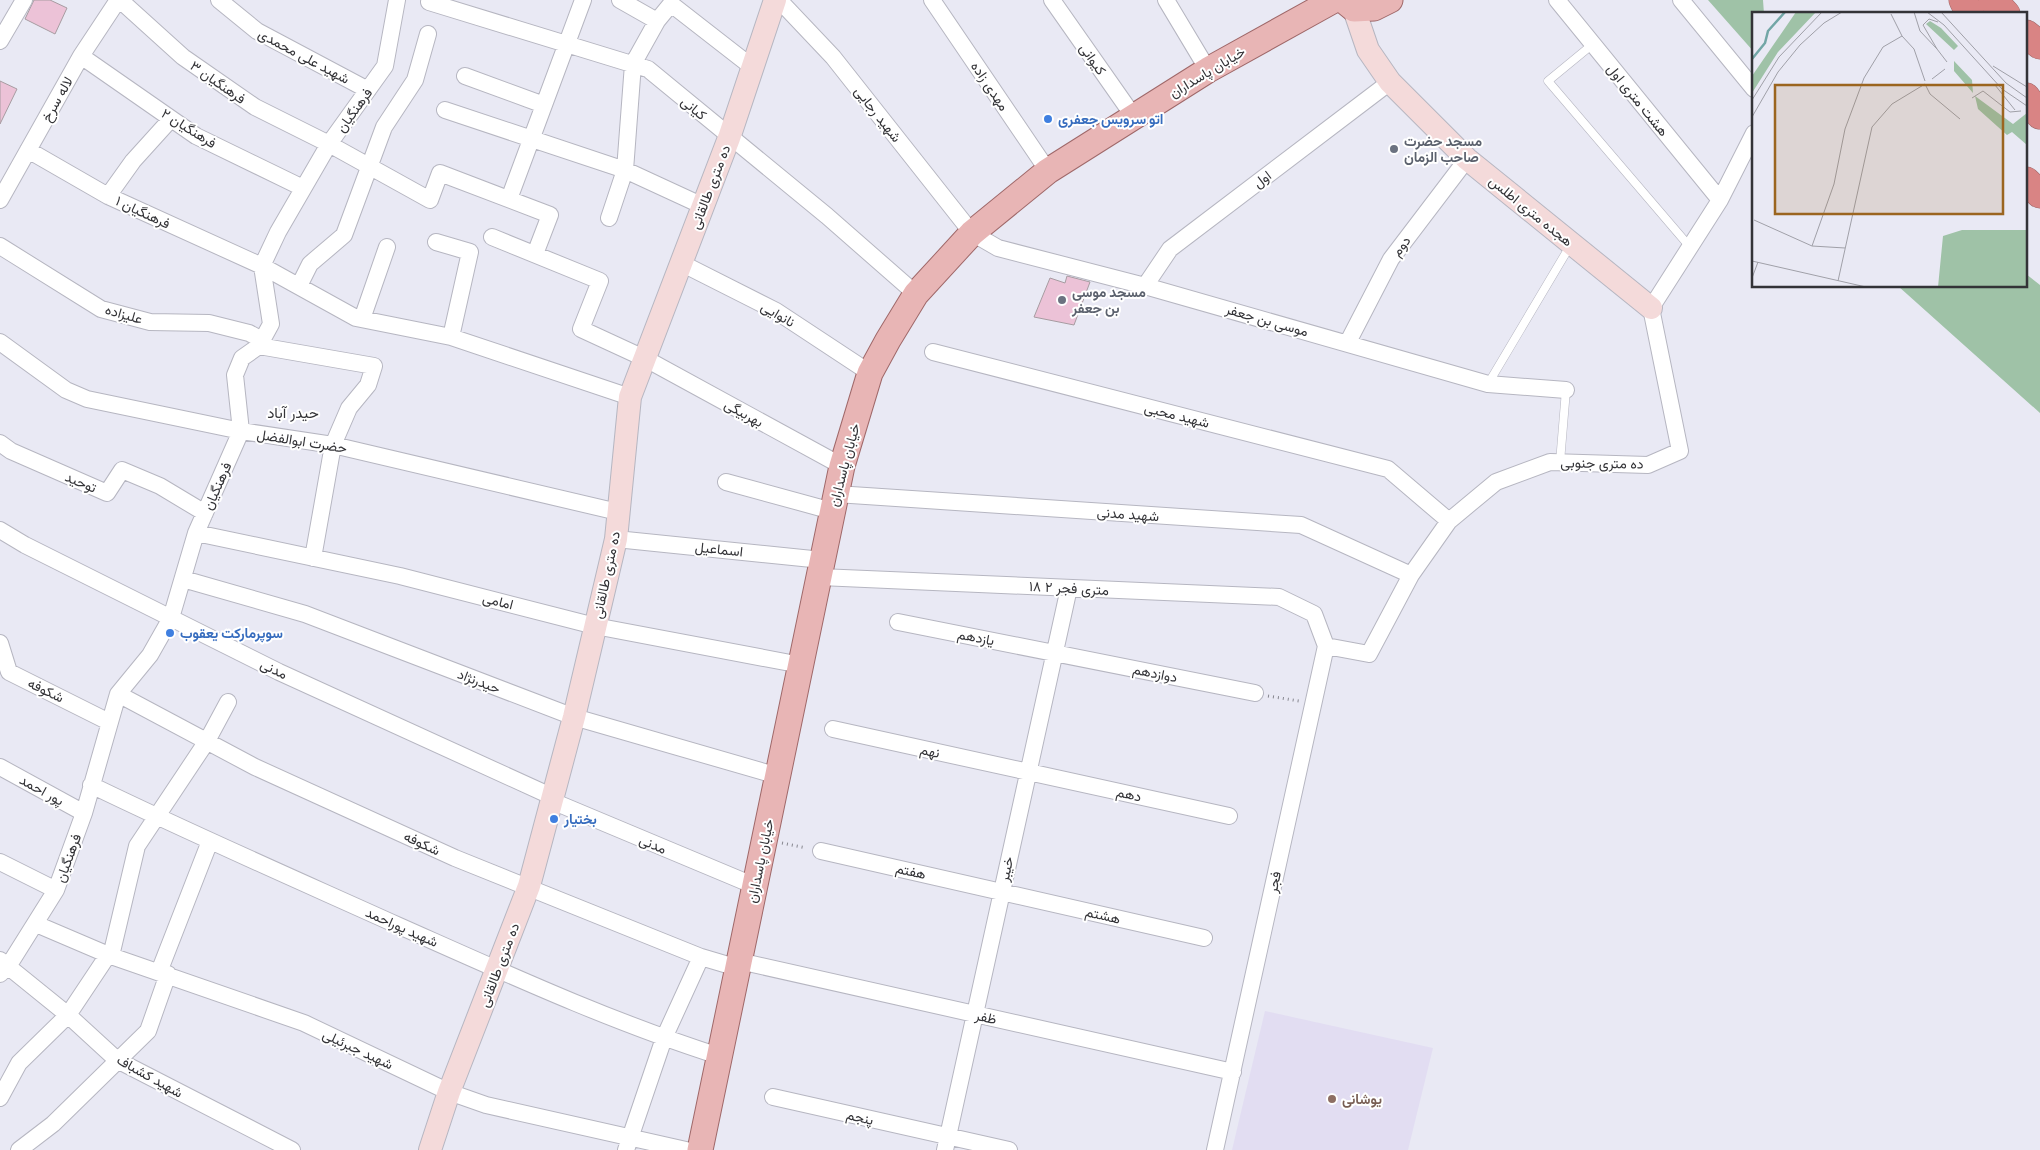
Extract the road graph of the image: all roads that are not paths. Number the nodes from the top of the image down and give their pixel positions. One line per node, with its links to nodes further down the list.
1 (24, 0): 24 (street)
2 (119, 0): 28 (street, لاله سرخ); 45 (street, فرهنگیان ۳)
3 (219, 0): 35 (street, شهید علی محمدی)
4 (397, 0): 35 (street, فرهنگیان)
5 (583, 0): 25 (street)
6 (620, 0): 21 (street)
7 (775, 0): 30 (street, ده متری طالقانی)
8 (779, 0): 60 (street, شهید رجایی)
9 (932, 0): 50 (street, مهدی زاده)
10 (1052, 0): 40 (street, کیوانی)
11 (1166, 0): 31 (street)
12 (1390, 0): 18 (main road)
13 (1557, 0): 26 (street, هشت متری اول)
14 (1680, 0): 34 (street)
15 (1963, 0): 19 (highway)
16 (1993, 0): 20 (highway)
17 (429, 2): 25 (street, کیانی)
18 (1343, 3): 31 (main road, خیابان پاسداران); 33 (street, هجده متری اطلس)
19 (1969, 12)
20 (2004, 12)
21 (657, 21): 29 (street); 30 (street)
22 (428, 34): 48 (street)
23 (2028, 36): 27 (highway)
24 (0, 41)
25 (567, 44): 29 (street, کیانی); 37 (street)
26 (1593, 44): 57 (street, هشت متری اول); 66 (lane)
27 (2040, 45)
28 (82, 56): 41 (street, فرهنگیان ۲); 46 (street, لاله سرخ)
29 (633, 64): 43 (street, کیانی); 49 (street)
30 (752, 68): 43 (street, ده متری طالقانی)
31 (1208, 70): 40 (main road, خیابان پاسداران)
32 (465, 76): 37 (street)
33 (1390, 82): 47 (street, هجده متری اطلس); 71 (street, اول)
34 (1752, 87)
35 (368, 90): 45 (street, فرهنگیان)
36 (2028, 99): 39 (highway)
37 (544, 105): 44 (street)
38 (445, 110): 44 (street)
39 (2040, 115)
40 (1134, 117): 50 (main road, خیابان پاسداران)
41 (172, 119): 52 (street, فرهنگیان ۲); 54 (street)
42 (1752, 137): 57 (street)
43 (729, 138): 58 (street, ده متری طالقانی); 72 (street, کیانی)
44 (532, 139): 49 (street); 55 (street)
45 (329, 144): 48 (street, فرهنگیان ۳); 52 (street, فرهنگیان)
46 (28, 150): 54 (street, فرهنگیان ۱); 56 (street, لاله سرخ)
47 (1467, 159): 63 (street, هجده متری اطلس); 77 (street, دوم)
48 (370, 167): 55 (street, فرهنگیان ۳); 70 (street)
49 (625, 170): 58 (street); 59 (street)
50 (1048, 171): 60 (main road, خیابان پاسداران)
51 (2028, 183): 53 (highway)
52 (303, 188): 69 (street, فرهنگیان)
53 (2040, 194)
54 (108, 196): 69 (street, فرهنگیان ۱)
55 (509, 199): 67 (street)
56 (0, 200)
57 (1720, 200): 66 (street)
58 (703, 206): 68 (street, ده متری طالقانی)
59 (609, 218)
60 (972, 233): 71 (street, موسی بن جعفر); 72 (main road, خیابان پاسداران)
61 (492, 237): 67 (street)
62 (436, 242): 75 (street)
63 (1572, 244): 73 (street, هجده متری اطلس); 82 (lane)
64 (0, 246): 78 (street, علیزاده)
65 (387, 247): 74 (street)
66 (1690, 247): 73 (street)
67 (535, 254): 80 (street, بهربیگی)
68 (681, 263): 80 (street, ده متری طالقانی); 81 (street, نانوایی)
69 (262, 266): 70 (street, فرهنگیان ۱); 78 (street)
70 (299, 286): 74 (street, فرهنگیان ۱)
71 (1145, 286): 77 (street, موسی بن جعفر)
72 (916, 294): 81 (main road, خیابان پاسداران)
73 (1651, 308): 88 (street, ده متری جنوبی)
74 (362, 319): 75 (street, فرهنگیان ۱)
75 (450, 337): 84 (street, فرهنگیان ۱)
76 (0, 342): 85 (street, حضرت ابوالفضل)
77 (1348, 342): 82 (street, موسی بن جعفر)
78 (260, 343): 85 (street); 87 (street, علیزاده)
79 (934, 352): 94 (street, شهید محبی)
80 (646, 359): 84 (street, ده متری طالقانی); 89 (street, بهربیگی)
81 (870, 373): 89 (main road, خیابان پاسداران)
82 (1488, 384): 83 (street, موسی بن جعفر)
83 (1566, 390): 88 (lane)
84 (630, 397): 93 (street, ده متری طالقانی)
85 (241, 431): 87 (street, حضرت ابوالفضل); 92 (street, فرهنگیان)
86 (0, 443): 92 (street, توحید)
87 (333, 445): 93 (street, حضرت ابوالفضل); 98 (street)
88 (1560, 462): 94 (street, ده متری جنوبی)
89 (842, 466): 91 (main road, خیابان پاسداران)
90 (726, 482): 91 (street, شهید مدنی)
91 (834, 503): 99 (main road, خیابان پاسداران); 100 (street, شهید مدنی)
92 (205, 512): 96 (street, فرهنگیان)
93 (618, 512): 97 (street, ده متری طالقانی)
94 (1449, 521): 100 (street, ده متری جنوبی)
95 (0, 530): 103 (street, مدنی)
96 (196, 533): 98 (street, امامی); 101 (street, فرهنگیان)
97 (616, 539): 99 (street, اسماعیل); 105 (street, ده متری طالقانی)
98 (313, 558): 105 (street, امامی)
99 (821, 568): 102 (street, ۱۸ متری فجر ۲); 109 (main road, خیابان پاسداران)
100 (1411, 575): 107 (street, ده متری جنوبی)
101 (183, 579): 103 (street, فرهنگیان); 113 (street, حیدرنژاد)
102 (1069, 588): 107 (street, ۱۸ متری فجر ۲); 108 (street, خیبر)
103 (171, 618): 111 (street, فرهنگیان); 121 (street, مدنی)
104 (898, 622): 108 (street, یازدهم)
105 (595, 626): 109 (street, امامی); 113 (street, ده متری طالقانی)
106 (0, 644): 114 (street, شکوفه)
107 (1326, 646): 145 (street, فجر)
108 (1054, 653): 110 (street, دوازدهم); 118 (street, خیبر)
109 (801, 665): 119 (main road, خیابان پاسداران)
110 (1255, 693)
111 (118, 694): 114 (street, فرهنگیان); 116 (street, شکوفه)
112 (228, 702): 116 (street)
113 (574, 717): 119 (street, حیدرنژاد); 121 (street, ده متری طالقانی)
114 (110, 722): 120 (street, فرهنگیان)
115 (833, 730): 118 (street, نهم)
116 (207, 742): 124 (street); 128 (street, شکوفه)
117 (0, 767): 122 (street, پور احمد)
118 (1028, 772): 123 (street, دهم); 131 (street, خیبر)
119 (778, 776): 129 (main road, خیابان پاسداران)
120 (91, 785): 122 (street, فرهنگیان); 124 (street, شهید پوراحمد)
121 (552, 799): 128 (street, ده متری طالقانی); 129 (street, مدنی)
122 (84, 813): 130 (street, فرهنگیان)
123 (1229, 816)
124 (157, 817): 125 (street, شهید پوراحمد); 134 (street)
125 (210, 841): 138 (street, شهید پوراحمد); 139 (street)
126 (821, 851): 131 (street, هفتم)
127 (0, 862): 130 (street)
128 (529, 886): 135 (street, شکوفه); 138 (street, ده متری طالقانی)
129 (755, 886): 136 (main road, خیابان پاسداران)
130 (56, 890): 132 (street, فرهنگیان)
131 (1002, 891): 133 (street, هشتم); 140 (street, خیبر)
132 (36, 924): 134 (street, شهید جبرئیلی); 137 (street, فرهنگیان)
133 (1204, 938)
134 (110, 955): 139 (street, شهید جبرئیلی); 141 (street)
135 (701, 957): 136 (street, شکوفه); 142 (street)
136 (738, 965): 140 (street, ظفر); 143 (main road, خیابان پاسداران)
137 (3, 966): 141 (street, شهید کشباف)
138 (497, 969): 142 (street, شهید پوراحمد); 146 (street, ده متری طالقانی)
139 (163, 973): 144 (street); 146 (street, شهید جبرئیلی)
140 (974, 1014): 145 (street, ظفر); 149 (street, خیبر)
141 (68, 1015): 144 (street, شهید کشباف); 148 (street)
142 (664, 1038): 143 (street, شهید پوراحمد); 150 (street)
143 (720, 1056): 155 (main road, خیابان پاسداران)
144 (117, 1060): 151 (street); 152 (street, شهید کشباف)
145 (1232, 1072): 157 (street, فجر)
146 (449, 1092): 150 (street, شهید جبرئیلی); 153 (street, ده متری طالقانی)
147 (773, 1097): 149 (street, پنجم)
148 (0, 1098)
149 (946, 1143): 156 (street, پنجم)
150 (628, 1144): 154 (street, شهید جبرئیلی)
151 (19, 1150)
152 (292, 1150)
153 (430, 1150)
154 (686, 1150)
155 (700, 1150)
156 (1009, 1150)
157 (1215, 1150)

